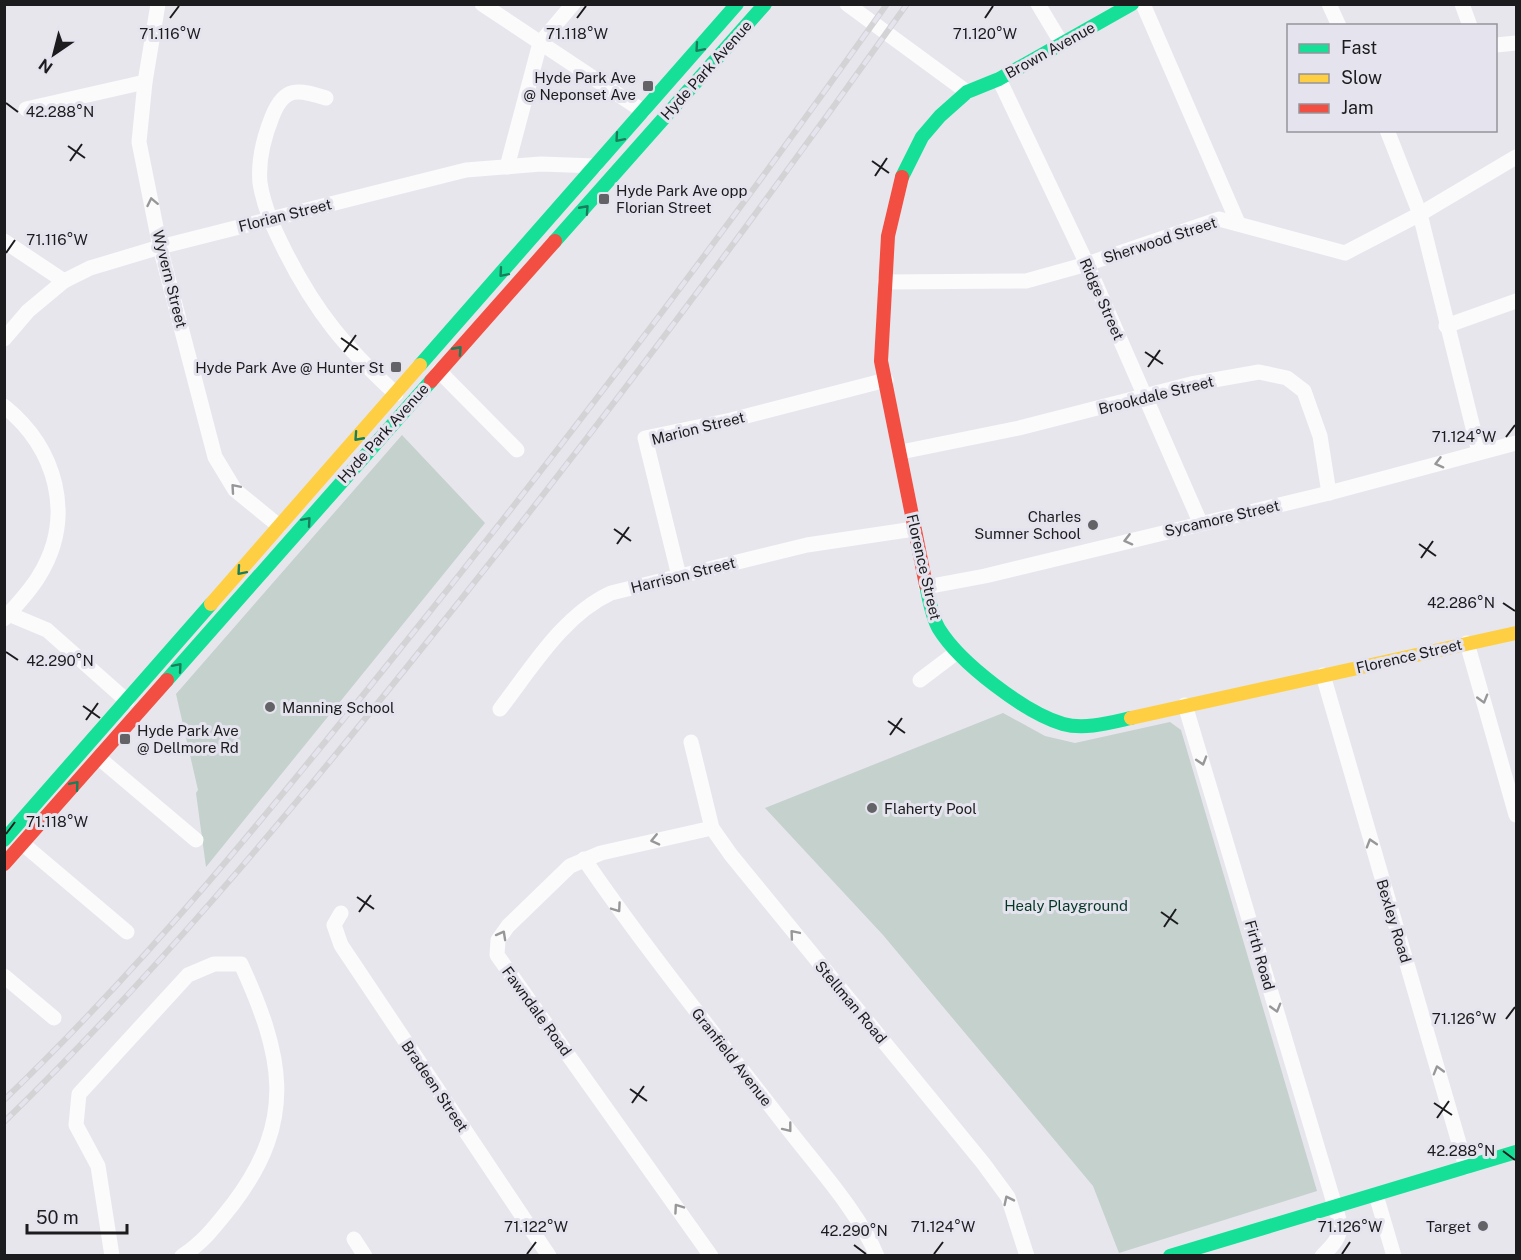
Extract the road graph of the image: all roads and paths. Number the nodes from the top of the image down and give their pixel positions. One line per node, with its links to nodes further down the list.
1 (158, 4): 18 (street, Wyvern Street)
2 (482, 4): 13 (street)
3 (573, 4): 13 (street)
4 (737, 4): 22 (main road, Hyde Park Avenue, one-way to 22)
5 (765, 4): 32 (main road, Hyde Park Avenue, one-way to 5)
6 (848, 4): 19 (street)
7 (1038, 4): 15 (street)
8 (1329, 4): 11 (street)
9 (1462, 4): 12 (street)
10 (1132, 5): 15 (main road, Brown Avenue); 29 (street)
11 (1338, 24)
12 (1469, 24)
13 (540, 43): 22 (street); 26 (street)
14 (1516, 43): 16 (street)
15 (1062, 44): 17 (main road, Brown Avenue)
16 (1497, 45)
17 (999, 79): 19 (main road, Brown Avenue); 34 (street, Ridge Street)
18 (145, 81): 21 (street); 33 (street, Wyvern Street, one-way to 18)
19 (967, 92): 36 (main road, Florence Street)
20 (326, 98): 28 (street)
21 (26, 108)
22 (643, 111): 25 (main road, Hyde Park Avenue, one-way to 25)
23 (1388, 132): 27 (street)
24 (1516, 157): 27 (street, Sherwood Street)
25 (595, 166): 26 (street, Florian Street); 30 (main road, Hyde Park Avenue)
26 (507, 167): 28 (street, Florian Street)
27 (1420, 214): 29 (street, Sherwood Street); 38 (street)
28 (268, 219): 33 (street, Florian Street); 43 (street)
29 (1238, 222): 34 (street, Sherwood Street)
30 (541, 228): 32 (main road); 40 (main road, Hyde Park Avenue, one-way to 40)
31 (4, 241): 35 (street)
32 (556, 242): 41 (main road, Hyde Park Avenue, one-way to 32)
33 (160, 247): 35 (street, Florian Street); 53 (street, Wyvern Street, one-way to 33)
34 (1087, 264): 36 (street, Sherwood Street); 44 (street, Ridge Street)
35 (64, 280): 39 (street, Florian Street)
36 (885, 282): 42 (main road, Florence Street)
37 (1516, 302): 38 (street)
38 (1446, 326): 50 (street)
39 (4, 339)
40 (427, 358): 41 (main road); 43 (main road, Hyde Park Avenue)
41 (439, 371): 45 (main road, Hyde Park Avenue); 48 (street)
42 (886, 380): 49 (main road, Florence Street); 56 (street, Marion Street)
43 (396, 394): 45 (main road); 53 (main road, Hyde Park Avenue, one-way to 53)
44 (1146, 397): 49 (street, Brookdale Street); 51 (street, Brookdale Street); 52 (street, Ridge Street)
45 (409, 404): 55 (main road, Hyde Park Avenue, one-way to 45)
46 (4, 406): 58 (street)
47 (1516, 443): 50 (street, Sycamore Street)
48 (517, 450)
49 (901, 452): 54 (main road, Florence Street)
50 (1479, 452): 51 (street, Sycamore Street, one-way to 51)
51 (1329, 493): 52 (street, Sycamore Street)
52 (1200, 522): 57 (street, Sycamore Street, one-way to 57)
53 (279, 526): 55 (main road); 64 (main road, Hyde Park Avenue, one-way to 64)
54 (914, 529): 56 (street, Harrison Street); 57 (main road, Florence Street)
55 (292, 537): 67 (main road, Hyde Park Avenue, one-way to 55)
56 (679, 576): 66 (street, Harrison Street)
57 (926, 587): 61 (main road, Florence Street)
58 (6, 615): 64 (street)
59 (1516, 633): 60 (main road, Florence Street)
60 (1467, 642): 62 (main road, Florence Street); 70 (street, one-way to 70)
61 (957, 652): 63 (street); 65 (main road, Florence Street)
62 (1323, 675): 65 (main road, Florence Street); 82 (street, Bexley Road, one-way to 62)
63 (920, 680)
64 (127, 701): 67 (main road); 72 (main road, Hyde Park Avenue)
65 (1185, 705): 84 (street, Firth Road, one-way to 84)
66 (500, 710)
67 (140, 712): 69 (main road, Hyde Park Avenue)
68 (691, 742): 71 (street, Stellman Road)
69 (99, 758): 73 (street); 74 (main road, Hyde Park Avenue, one-way to 69)
70 (1516, 809)
71 (712, 828): 75 (street, Fawndale Road, one-way to 75); 92 (street, Stellman Road, one-way to 71)
72 (7, 837): 74 (main road)
73 (196, 840)
74 (22, 844): 76 (main road, Hyde Park Avenue); 78 (street)
75 (584, 860): 90 (street, Fawndale Road, one-way to 75); 91 (street, Granfield Avenue, one-way to 91)
76 (4, 864)
77 (341, 914): 89 (street, Bradeen Street)
78 (127, 932)
79 (4, 976): 80 (street)
80 (54, 1018)
81 (1516, 1152): 82 (main road)
82 (1466, 1167): 83 (main road)
83 (1376, 1195): 84 (main road); 95 (street)
84 (1334, 1206): 93 (main road); 94 (street, Firth Road)
85 (354, 1239): 88 (street)
86 (112, 1256): 87 (street)
87 (182, 1256)
88 (365, 1256)
89 (549, 1256)
90 (711, 1256)
91 (877, 1256)
92 (1027, 1256)
93 (1170, 1256)
94 (1322, 1256)
95 (1394, 1256)

